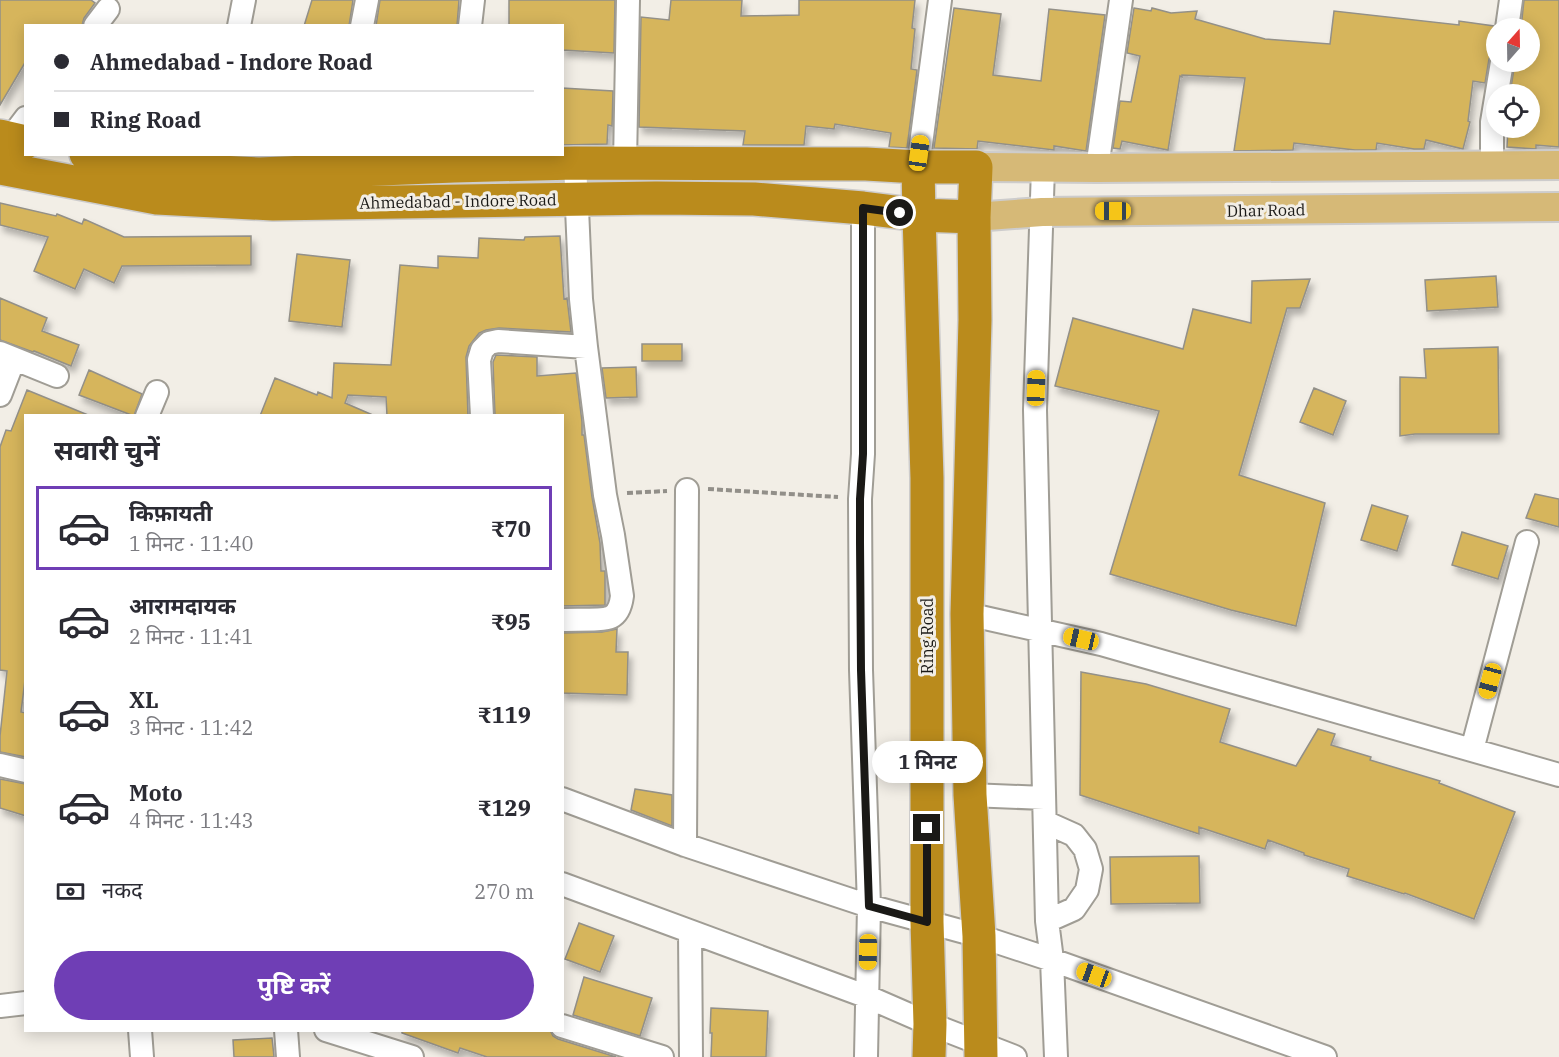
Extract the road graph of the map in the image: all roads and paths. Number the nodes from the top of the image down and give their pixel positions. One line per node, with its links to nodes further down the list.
1 (244, 0): 9 (street)
2 (367, 0): 10 (street)
3 (473, 0): 11 (street)
4 (628, 0): 17 (street)
5 (940, 0): 22 (street)
6 (1120, 0): 24 (street)
7 (1511, 0): 8 (street)
8 (1508, 18)
9 (239, 24)
10 (362, 24)
11 (470, 24)
12 (1500, 72): 19 (street)
13 (56, 156): 18 (highway, Ahmedabad - Indore Road)
14 (455, 160): 15 (highway, Ahmedabad - Indore Road); 16 (highway, Ahmedabad - Indore Road)
15 (334, 162): 25 (highway, Ahmedabad - Indore Road)
16 (575, 163): 17 (highway, Ahmedabad - Indore Road); 26 (street)
17 (625, 163): 22 (highway, Ahmedabad - Indore Road)
18 (80, 164): 25 (highway, Ahmedabad - Indore Road)
19 (1492, 165): 20 (main road); 24 (main road)
20 (1559, 165)
21 (976, 167): 22 (highway, Ahmedabad - Indore Road); 23 (main road); 32 (highway)
22 (918, 168): 31 (highway, Ring Road)
23 (1043, 168): 24 (main road); 30 (street)
24 (1097, 168)
25 (237, 171): 27 (highway, Ahmedabad - Indore Road); 27 (street)
26 (576, 199): 27 (highway, Ahmedabad - Indore Road); 29 (highway, Ahmedabad - Indore Road); 33 (street)
27 (273, 204)
28 (1559, 207): 30 (main road, Dhar Road)
29 (863, 208): 31 (highway, Ahmedabad - Indore Road); 42 (street)
30 (1042, 212): 32 (main road, Dhar Road); 46 (street)
31 (919, 215): 32 (highway, Ahmedabad - Indore Road); 59 (highway, Ring Road)
32 (974, 217): 44 (highway)
33 (586, 347): 39 (street); 41 (street)
34 (7, 356): 35 (street); 37 (street)
35 (57, 376)
36 (157, 392): 38 (street)
37 (0, 395)
38 (148, 414)
39 (482, 414)
40 (687, 490): 41 (path); 42 (path); 55 (street)
41 (605, 495): 45 (street)
42 (860, 499): 57 (street)
43 (1527, 542): 47 (street)
44 (967, 614): 46 (street); 51 (highway)
45 (564, 620)
46 (1041, 630): 47 (street); 52 (street)
47 (1472, 750): 50 (street)
48 (0, 765): 49 (street)
49 (24, 771)
50 (1559, 775)
51 (970, 795): 52 (street); 61 (highway)
52 (1044, 798): 54 (street)
53 (564, 800): 55 (street)
54 (1045, 822): 58 (street); 58 (street)
55 (685, 845): 57 (street)
56 (564, 885): 60 (street)
57 (869, 906): 59 (street); 63 (street)
58 (1047, 921): 62 (street)
59 (927, 922): 61 (street); 66 (highway, Ring Road)
60 (690, 932): 63 (street); 76 (street)
61 (979, 936): 62 (street); 71 (highway)
62 (1052, 960): 80 (street); 81 (street)
63 (868, 997): 66 (street); 77 (street)
64 (24, 1003): 65 (street)
65 (0, 1006)
66 (930, 1024): 71 (street); 78 (highway, Ring Road)
67 (564, 1027): 75 (street)
68 (140, 1032): 72 (street)
69 (286, 1032): 73 (street)
70 (332, 1032): 74 (street)
71 (981, 1051): 79 (street)
72 (142, 1057)
73 (288, 1057)
74 (412, 1057)
75 (662, 1057)
76 (691, 1057)
77 (866, 1057)
78 (929, 1057)
79 (1015, 1057)
80 (1056, 1057)
81 (1325, 1057)

